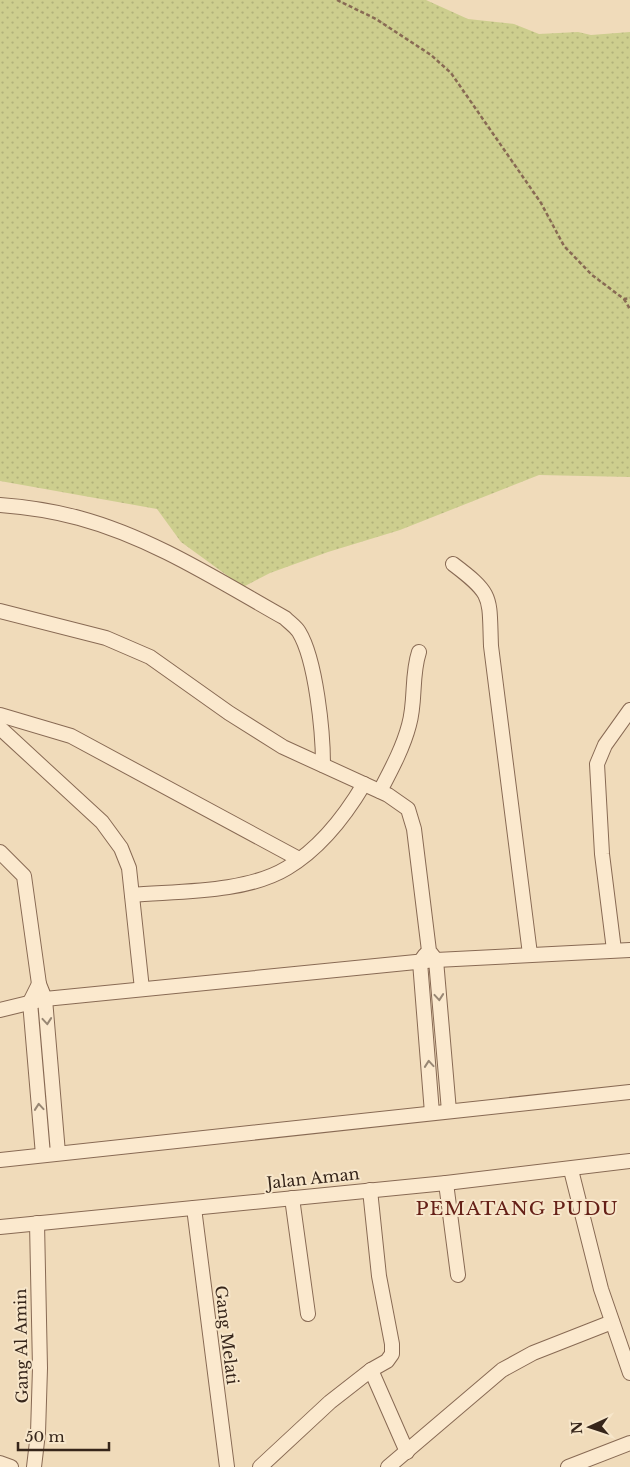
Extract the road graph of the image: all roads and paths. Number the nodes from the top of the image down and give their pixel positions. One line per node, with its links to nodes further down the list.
1 (338, 0): 3 (path)
2 (630, 298): 3 (path)
3 (624, 299): 4 (path)
4 (630, 309)
5 (0, 505): 12 (street)
6 (453, 564): 20 (street)
7 (0, 610): 12 (street)
8 (419, 652): 14 (street)
9 (630, 710): 18 (street)
10 (0, 715): 16 (street)
11 (0, 728): 17 (street)
12 (323, 765): 13 (street)
13 (364, 784): 14 (street); 16 (street)
14 (380, 791): 21 (street)
15 (0, 852): 22 (street)
16 (300, 858): 17 (street)
17 (132, 895): 23 (street)
18 (614, 950): 19 (street); 20 (street)
19 (630, 950)
20 (530, 954): 21 (street)
21 (428, 958): 23 (street); 28 (street, one-way to 28); 29 (street, one-way to 21)
22 (39, 984): 24 (street); 25 (street)
23 (142, 989): 24 (street)
24 (45, 998): 25 (street); 30 (street, one-way to 30)
25 (30, 1002): 26 (street); 31 (street, one-way to 25)
26 (0, 1010)
27 (630, 1092): 28 (street)
28 (449, 1111): 29 (street)
29 (432, 1113): 30 (street)
30 (58, 1153): 31 (street)
31 (43, 1155): 32 (street)
32 (0, 1160)
33 (630, 1161): 34 (street, Jalan Aman)
34 (571, 1170): 35 (street, Jalan Aman); 43 (street)
35 (446, 1183): 36 (street, Jalan Aman); 41 (street)
36 (370, 1190): 37 (street, Jalan Aman); 44 (street)
37 (292, 1198): 38 (street, Jalan Aman); 42 (street)
38 (194, 1208): 39 (street, Jalan Aman); 51 (street, Gang Melati)
39 (37, 1223): 40 (street, Jalan Aman); 50 (street, Gang Al Amin)
40 (0, 1227)
41 (458, 1275)
42 (308, 1314)
43 (612, 1322): 45 (street); 47 (street)
44 (372, 1370): 47 (street); 52 (street)
45 (630, 1373)
46 (630, 1444): 54 (street)
47 (407, 1452): 53 (street)
48 (0, 1463): 49 (street)
49 (11, 1467)
50 (34, 1467)
51 (227, 1467)
52 (260, 1467)
53 (388, 1467)
54 (568, 1467)

